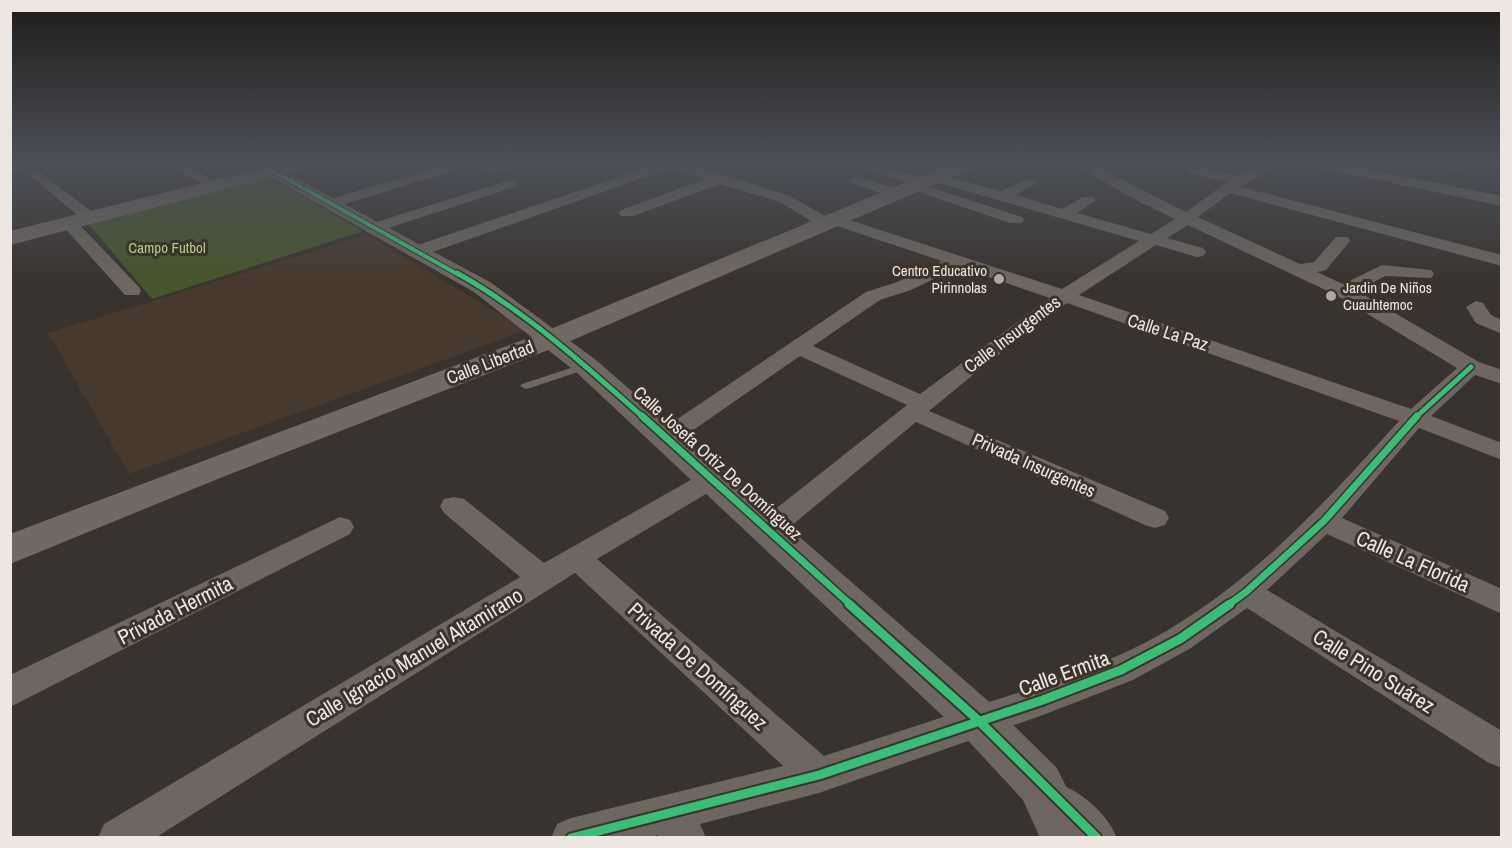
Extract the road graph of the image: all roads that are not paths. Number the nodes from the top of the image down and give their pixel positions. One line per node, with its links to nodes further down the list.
1 (65, 204): 20 (street)
2 (145, 204): 20 (main road)
3 (330, 204): 23 (street, Calle Josefa Ortiz De Domínguez)
4 (449, 204): 23 (street)
5 (556, 204): 27 (street)
6 (652, 204): 17 (street)
7 (794, 204): 22 (street, Calle La Paz)
8 (869, 204): 22 (main road, Calle Libertad)
9 (970, 204): 21 (street)
10 (1029, 204): 18 (street)
11 (1082, 204): 18 (street)
12 (1158, 204): 19 (street)
13 (1207, 204): 19 (street, Calle Insurgentes)
14 (1286, 204): 16 (street)
15 (1334, 204): 16 (street)
16 (1323, 212): 30 (street)
17 (627, 213)
18 (1064, 214): 25 (street)
19 (1186, 218): 25 (street, Calle Insurgentes); 31 (street)
20 (80, 220): 24 (main road); 33 (street)
21 (1016, 220)
22 (828, 221): 29 (street, Calle La Paz); 38 (main road, Calle Libertad)
23 (373, 228): 27 (street, Calle Josefa Ortiz De Domínguez)
24 (10, 238)
25 (1152, 240): 28 (street); 35 (street, Calle Insurgentes)
26 (1342, 241): 31 (street)
27 (416, 252): 38 (street, Calle Josefa Ortiz De Domínguez)
28 (1197, 252)
29 (957, 261): 35 (street, Calle La Paz); 39 (street)
30 (1502, 261)
31 (1299, 270): 34 (street)
32 (1425, 274): 34 (street)
33 (132, 291)
34 (1343, 291): 41 (street)
35 (1063, 297): 44 (street, Calle Insurgentes); 45 (street, Calle La Paz)
36 (1476, 307): 37 (street)
37 (1502, 328)
38 (551, 339): 40 (street, Calle Josefa Ortiz De Domínguez); 54 (main road, Calle Libertad)
39 (800, 348): 44 (street, Privada Insurgentes); 46 (street)
40 (586, 366): 43 (lane); 46 (street, Calle Josefa Ortiz De Domínguez)
41 (1471, 367): 42 (street); 45 (street, Calle Ermita)
42 (1502, 377)
43 (526, 386)
44 (918, 408): 50 (street, Privada Insurgentes); 53 (street, Calle Insurgentes)
45 (1415, 418): 47 (street, Calle La Paz); 51 (street, Calle Ermita)
46 (667, 436): 48 (street, Calle Josefa Ortiz De Domínguez)
47 (1502, 452)
48 (712, 479): 53 (street, Calle Josefa Ortiz De Domínguez); 55 (street, Calle Ignacio Manuel Altamirano)
49 (454, 506): 56 (street)
50 (1155, 518)
51 (1324, 521): 57 (street, Calle Ermita); 58 (street, Calle La Florida)
52 (340, 527): 59 (street, Privada Hermita)
53 (769, 529): 60 (street, Calle Josefa Ortiz De Domínguez)
54 (10, 550)
55 (577, 558): 56 (street, Calle Ignacio Manuel Altamirano); 62 (street, Privada De Domínguez)
56 (542, 578): 65 (street, Calle Ignacio Manuel Altamirano)
57 (1246, 592): 60 (street, Calle Ermita); 61 (street, Calle Pino Suárez)
58 (1499, 602)
59 (10, 692)
60 (978, 720): 62 (street, Calle Ermita); 63 (street, Calle Josefa Ortiz De Domínguez)
61 (1502, 751)
62 (819, 775): 64 (street, Calle Ermita)
63 (1040, 784): 67 (street); 68 (street, Calle Josefa Ortiz De Domínguez)
64 (676, 826): 66 (street, Calle Ermita)
65 (118, 837)
66 (571, 837)
67 (1066, 837)
68 (1097, 837)

